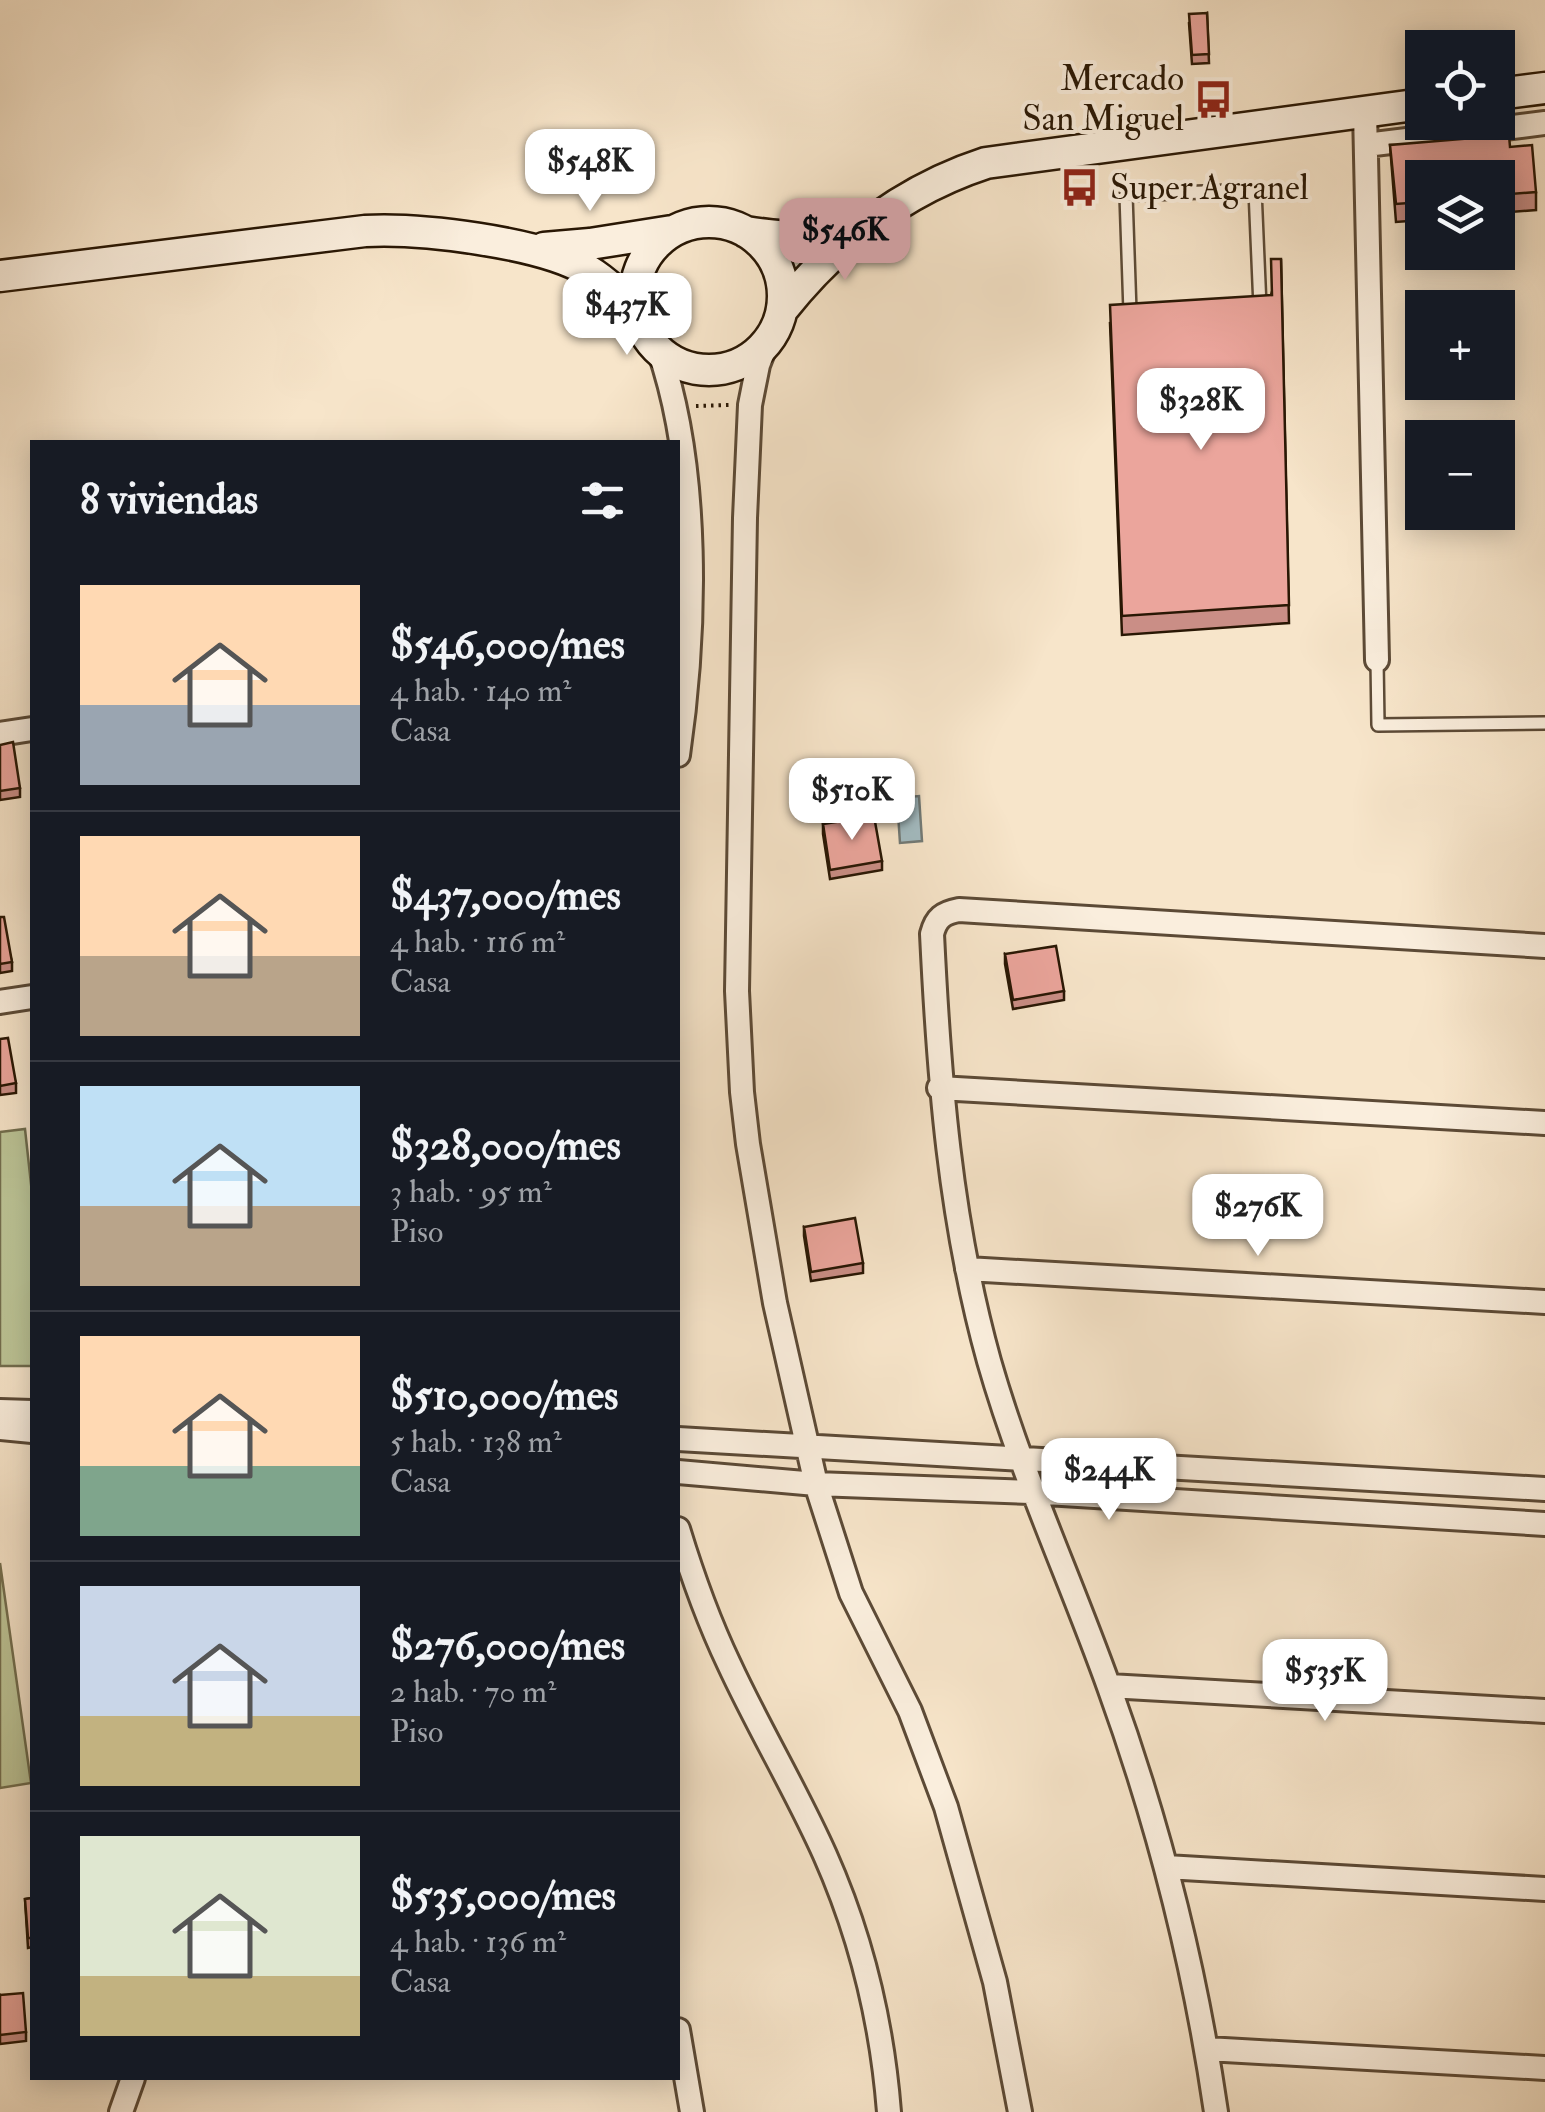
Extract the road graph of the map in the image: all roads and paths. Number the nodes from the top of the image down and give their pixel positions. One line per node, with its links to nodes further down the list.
1 (1545, 88): 2 (main road)
2 (1515, 92)
3 (1405, 106): 4 (main road)
4 (1365, 111): 6 (street); 8 (main road)
5 (1545, 123): 6 (street)
6 (1366, 145): 22 (street)
7 (1256, 190): 7 (lane)
8 (872, 220): 10 (main road); 13 (main road)
9 (675, 230): 10 (main road); 11 (main road); 14 (main road)
10 (746, 232): 13 (main road)
11 (508, 246): 12 (main road); 14 (main road)
12 (0, 276)
13 (782, 310): 15 (main road)
14 (638, 318): 16 (main road)
15 (767, 342): 16 (main road); 39 (street)
16 (659, 350): 19 (street)
17 (730, 404): 18 (path)
18 (682, 407)
19 (679, 440)
20 (680, 447): 21 (street)
21 (684, 632): 23 (street)
22 (1377, 660): 24 (lane)
23 (680, 714)
24 (1545, 722)
25 (30, 729): 26 (street)
26 (0, 734)
27 (1545, 946): 30 (street)
28 (30, 998): 29 (street)
29 (0, 1002)
30 (940, 1088): 31 (street); 32 (street)
31 (1545, 1123)
32 (967, 1269): 33 (street); 40 (street)
33 (1545, 1302)
34 (0, 1410): 35 (street)
35 (30, 1412)
36 (0, 1428): 37 (street)
37 (30, 1431)
38 (680, 1439): 39 (street)
39 (806, 1445): 40 (street); 42 (street)
40 (1018, 1456): 43 (street); 44 (street)
41 (680, 1472): 42 (street)
42 (816, 1484): 44 (street); 58 (street)
43 (1545, 1489)
44 (1030, 1492): 45 (street); 47 (street)
45 (1545, 1524)
46 (680, 1535): 57 (street)
47 (1108, 1686): 48 (street); 49 (street)
48 (1545, 1711)
49 (1166, 1867): 50 (street); 52 (street)
50 (1545, 1889)
51 (680, 2042): 56 (street)
52 (1207, 2049): 53 (street); 59 (street)
53 (1545, 2068)
54 (132, 2080): 55 (street)
55 (122, 2112)
56 (692, 2112)
57 (890, 2112)
58 (1020, 2112)
59 (1216, 2112)

